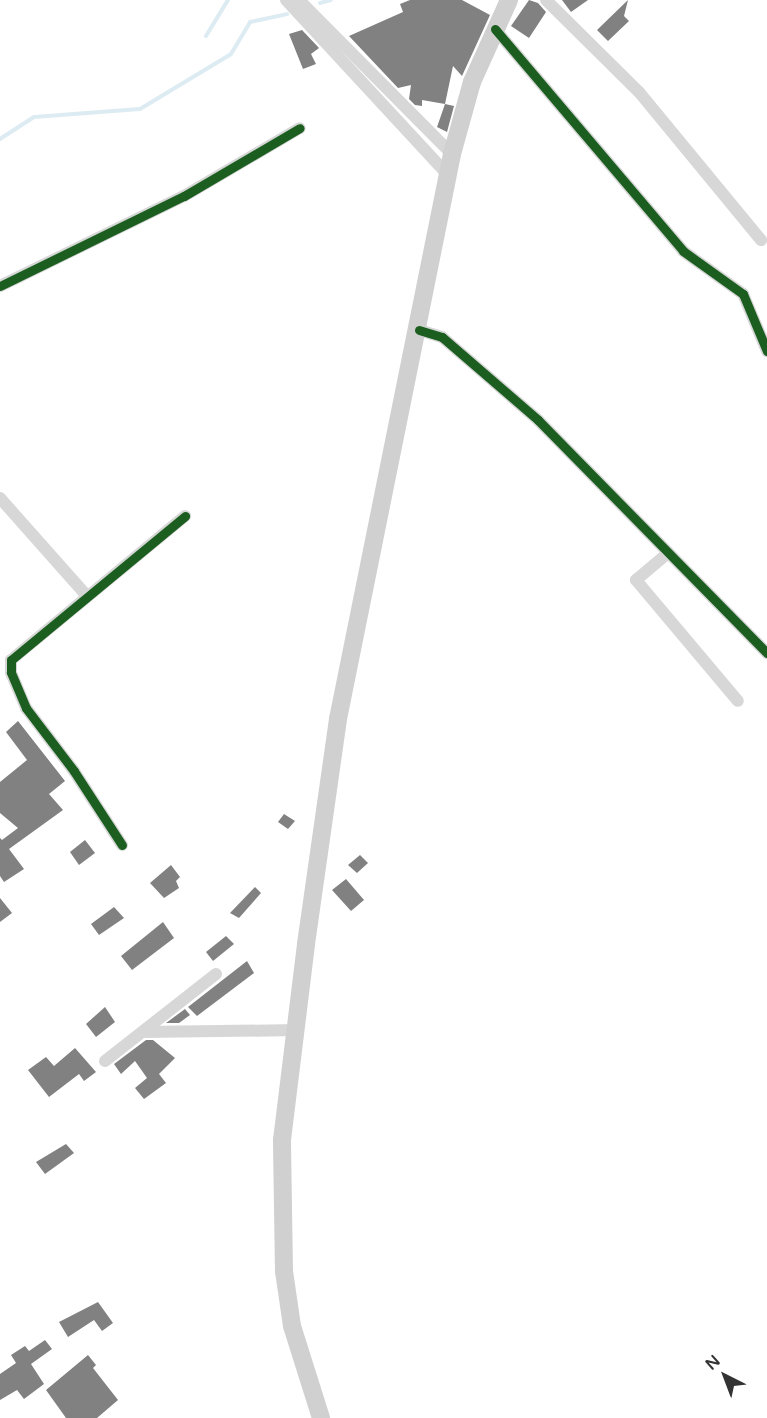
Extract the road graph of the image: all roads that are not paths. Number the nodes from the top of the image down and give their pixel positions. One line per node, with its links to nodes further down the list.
1 (286, 0): 8 (street)
2 (299, 0): 7 (street)
3 (509, 0): 5 (main road)
4 (546, 0): 9 (street)
5 (495, 29): 7 (main road); 12 (street)
6 (300, 128): 10 (street)
7 (452, 154): 8 (main road)
8 (449, 176): 11 (main road)
9 (761, 240)
10 (0, 285)
11 (419, 330): 15 (street); 21 (main road)
12 (767, 351)
13 (0, 498): 16 (street)
14 (185, 516): 16 (street)
15 (669, 553): 17 (street); 18 (street)
16 (87, 596): 19 (street)
17 (767, 653)
18 (738, 701)
19 (122, 846)
20 (216, 974): 22 (street)
21 (297, 1030): 22 (street); 24 (main road)
22 (143, 1032): 23 (street)
23 (105, 1062)
24 (321, 1418)

